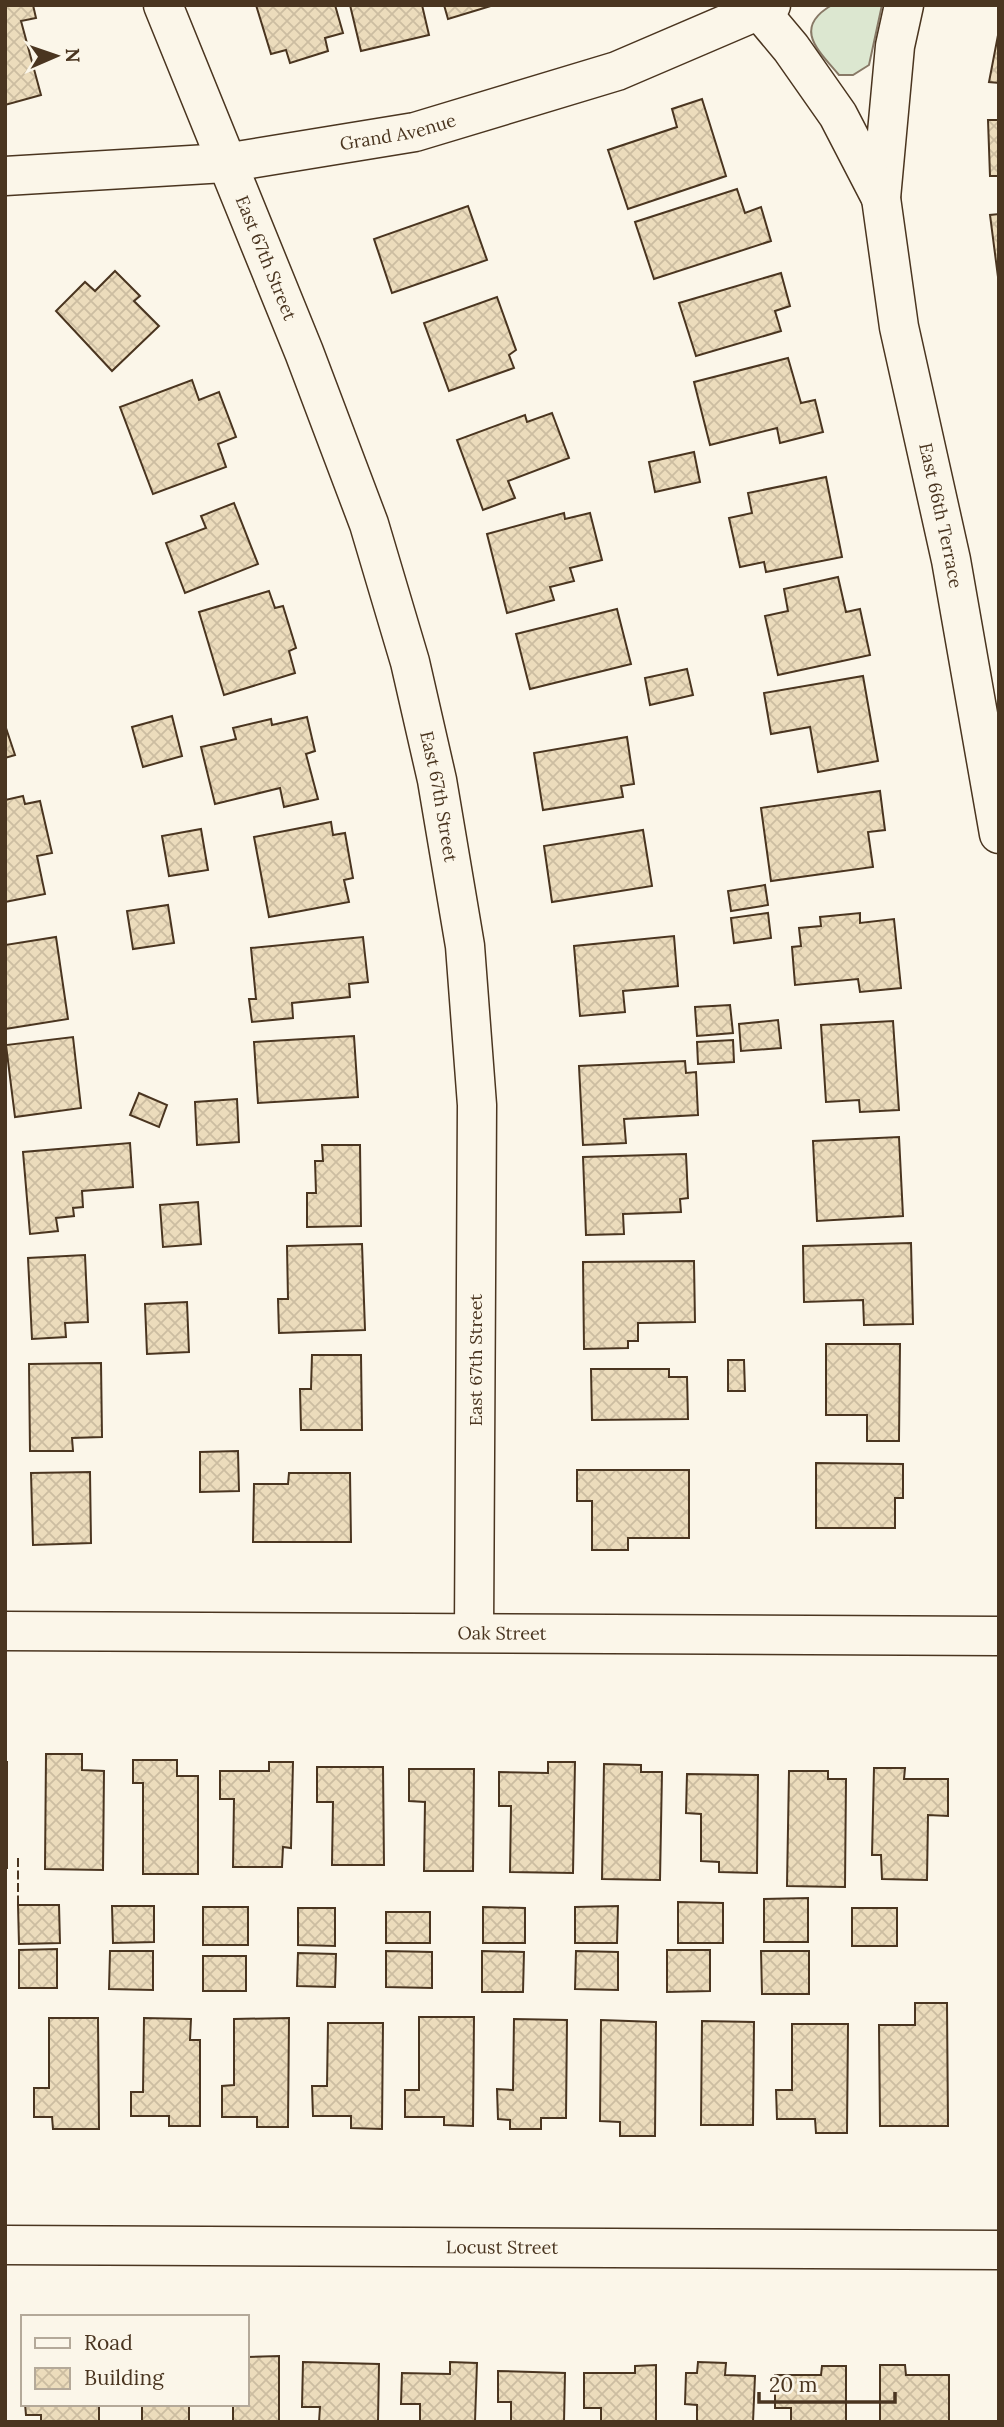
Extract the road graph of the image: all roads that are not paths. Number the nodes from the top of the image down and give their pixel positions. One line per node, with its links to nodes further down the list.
1 (163, 5): 4 (street, East 67th Street)
2 (904, 5): 6 (street, East 66th Terrace)
3 (766, 8): 4 (street, Grand Avenue); 6 (street, East 66th Terrace)
4 (225, 163): 5 (street, Grand Avenue); 9 (street, East 67th Street)
5 (5, 176)
6 (881, 198): 7 (street, East 66th Terrace)
7 (999, 834)
8 (5, 1630): 9 (street, Oak Street)
9 (474, 1632): 10 (street, Oak Street)
10 (999, 1636)
11 (5, 2245): 12 (street, Locust Street)
12 (999, 2250)

